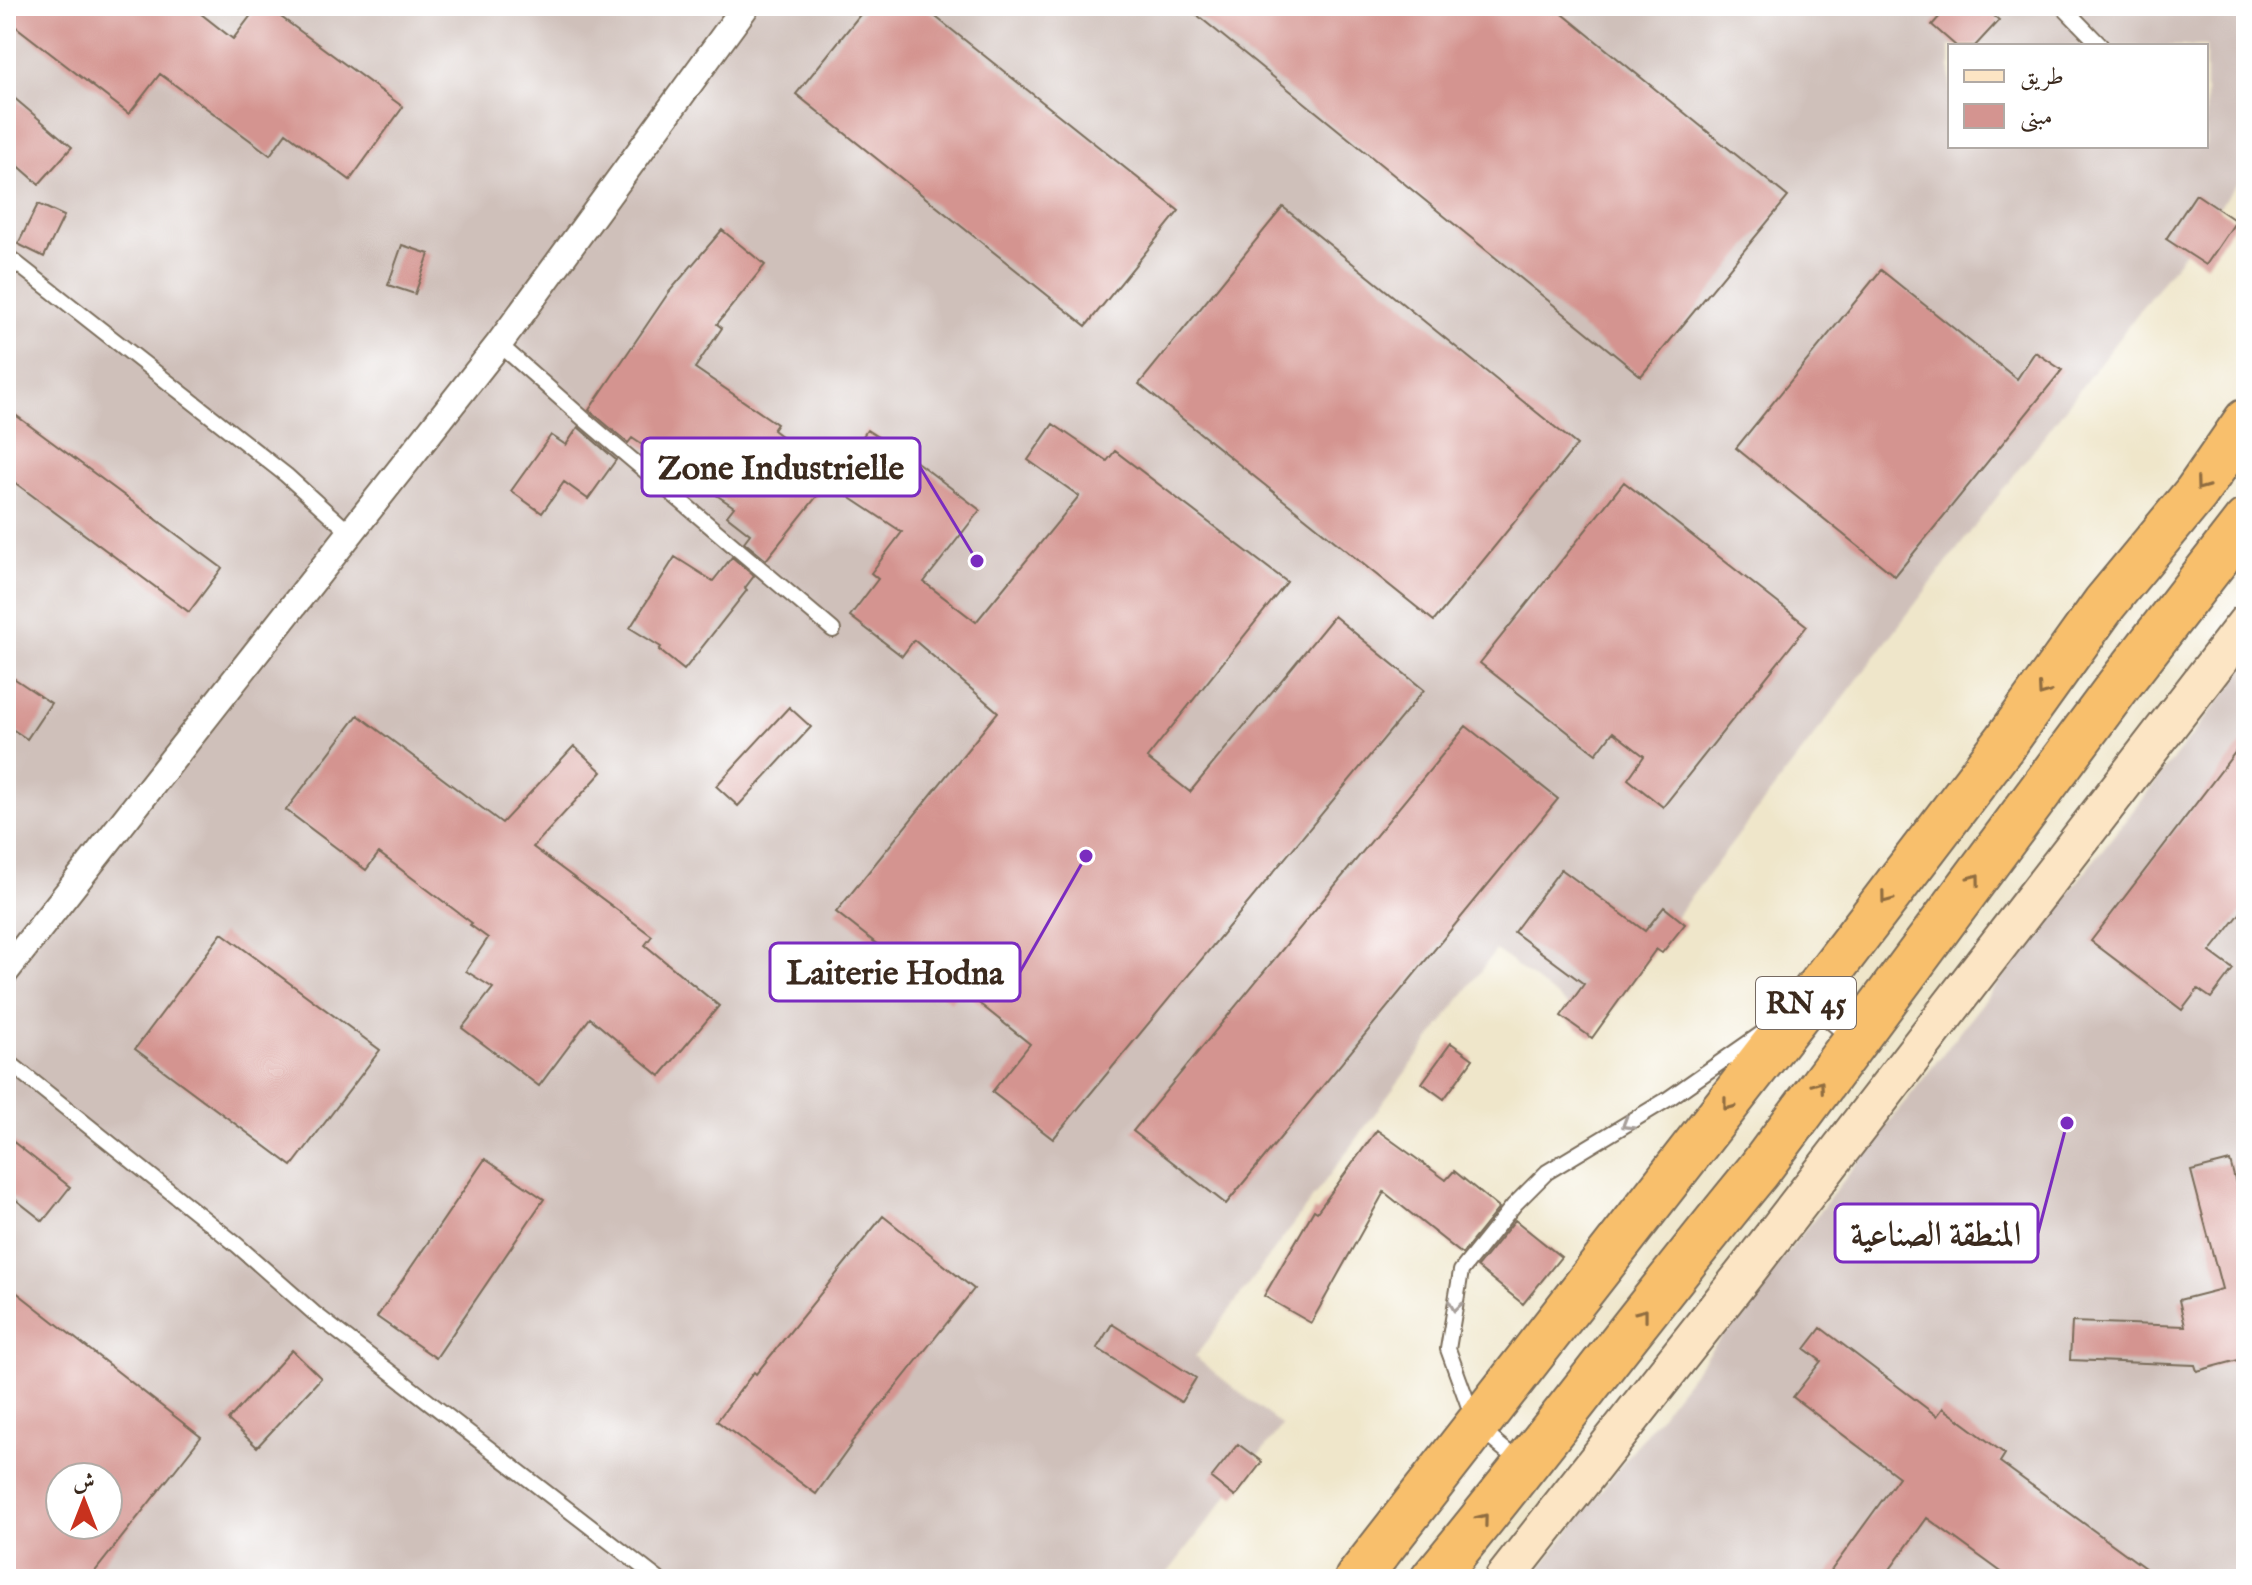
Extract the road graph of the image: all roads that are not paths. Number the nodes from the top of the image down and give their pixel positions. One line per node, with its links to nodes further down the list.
1 (746, 6): 5 (street)
2 (2062, 6): 3 (lane)
3 (2099, 44)
4 (6, 255): 8 (lane)
5 (499, 344): 8 (street); 10 (lane)
6 (2246, 421): 12 (highway, RN 45, one-way to 12)
7 (2246, 521): 13 (highway, RN 45, one-way to 7)
8 (349, 532): 11 (street)
9 (2246, 624): 20 (main road)
10 (833, 630)
11 (6, 971)
12 (1807, 1002): 13 (lane); 15 (highway, RN 45, one-way to 15); 15 (lane, one-way to 15)
13 (1853, 1041): 16 (highway, RN 45, one-way to 13)
14 (6, 1060): 17 (lane)
15 (1476, 1426): 16 (lane); 18 (highway, RN 45)
16 (1526, 1467): 19 (highway, RN 45, one-way to 16)
17 (658, 1579)
18 (1357, 1579)
19 (1433, 1579)
20 (1504, 1579)

